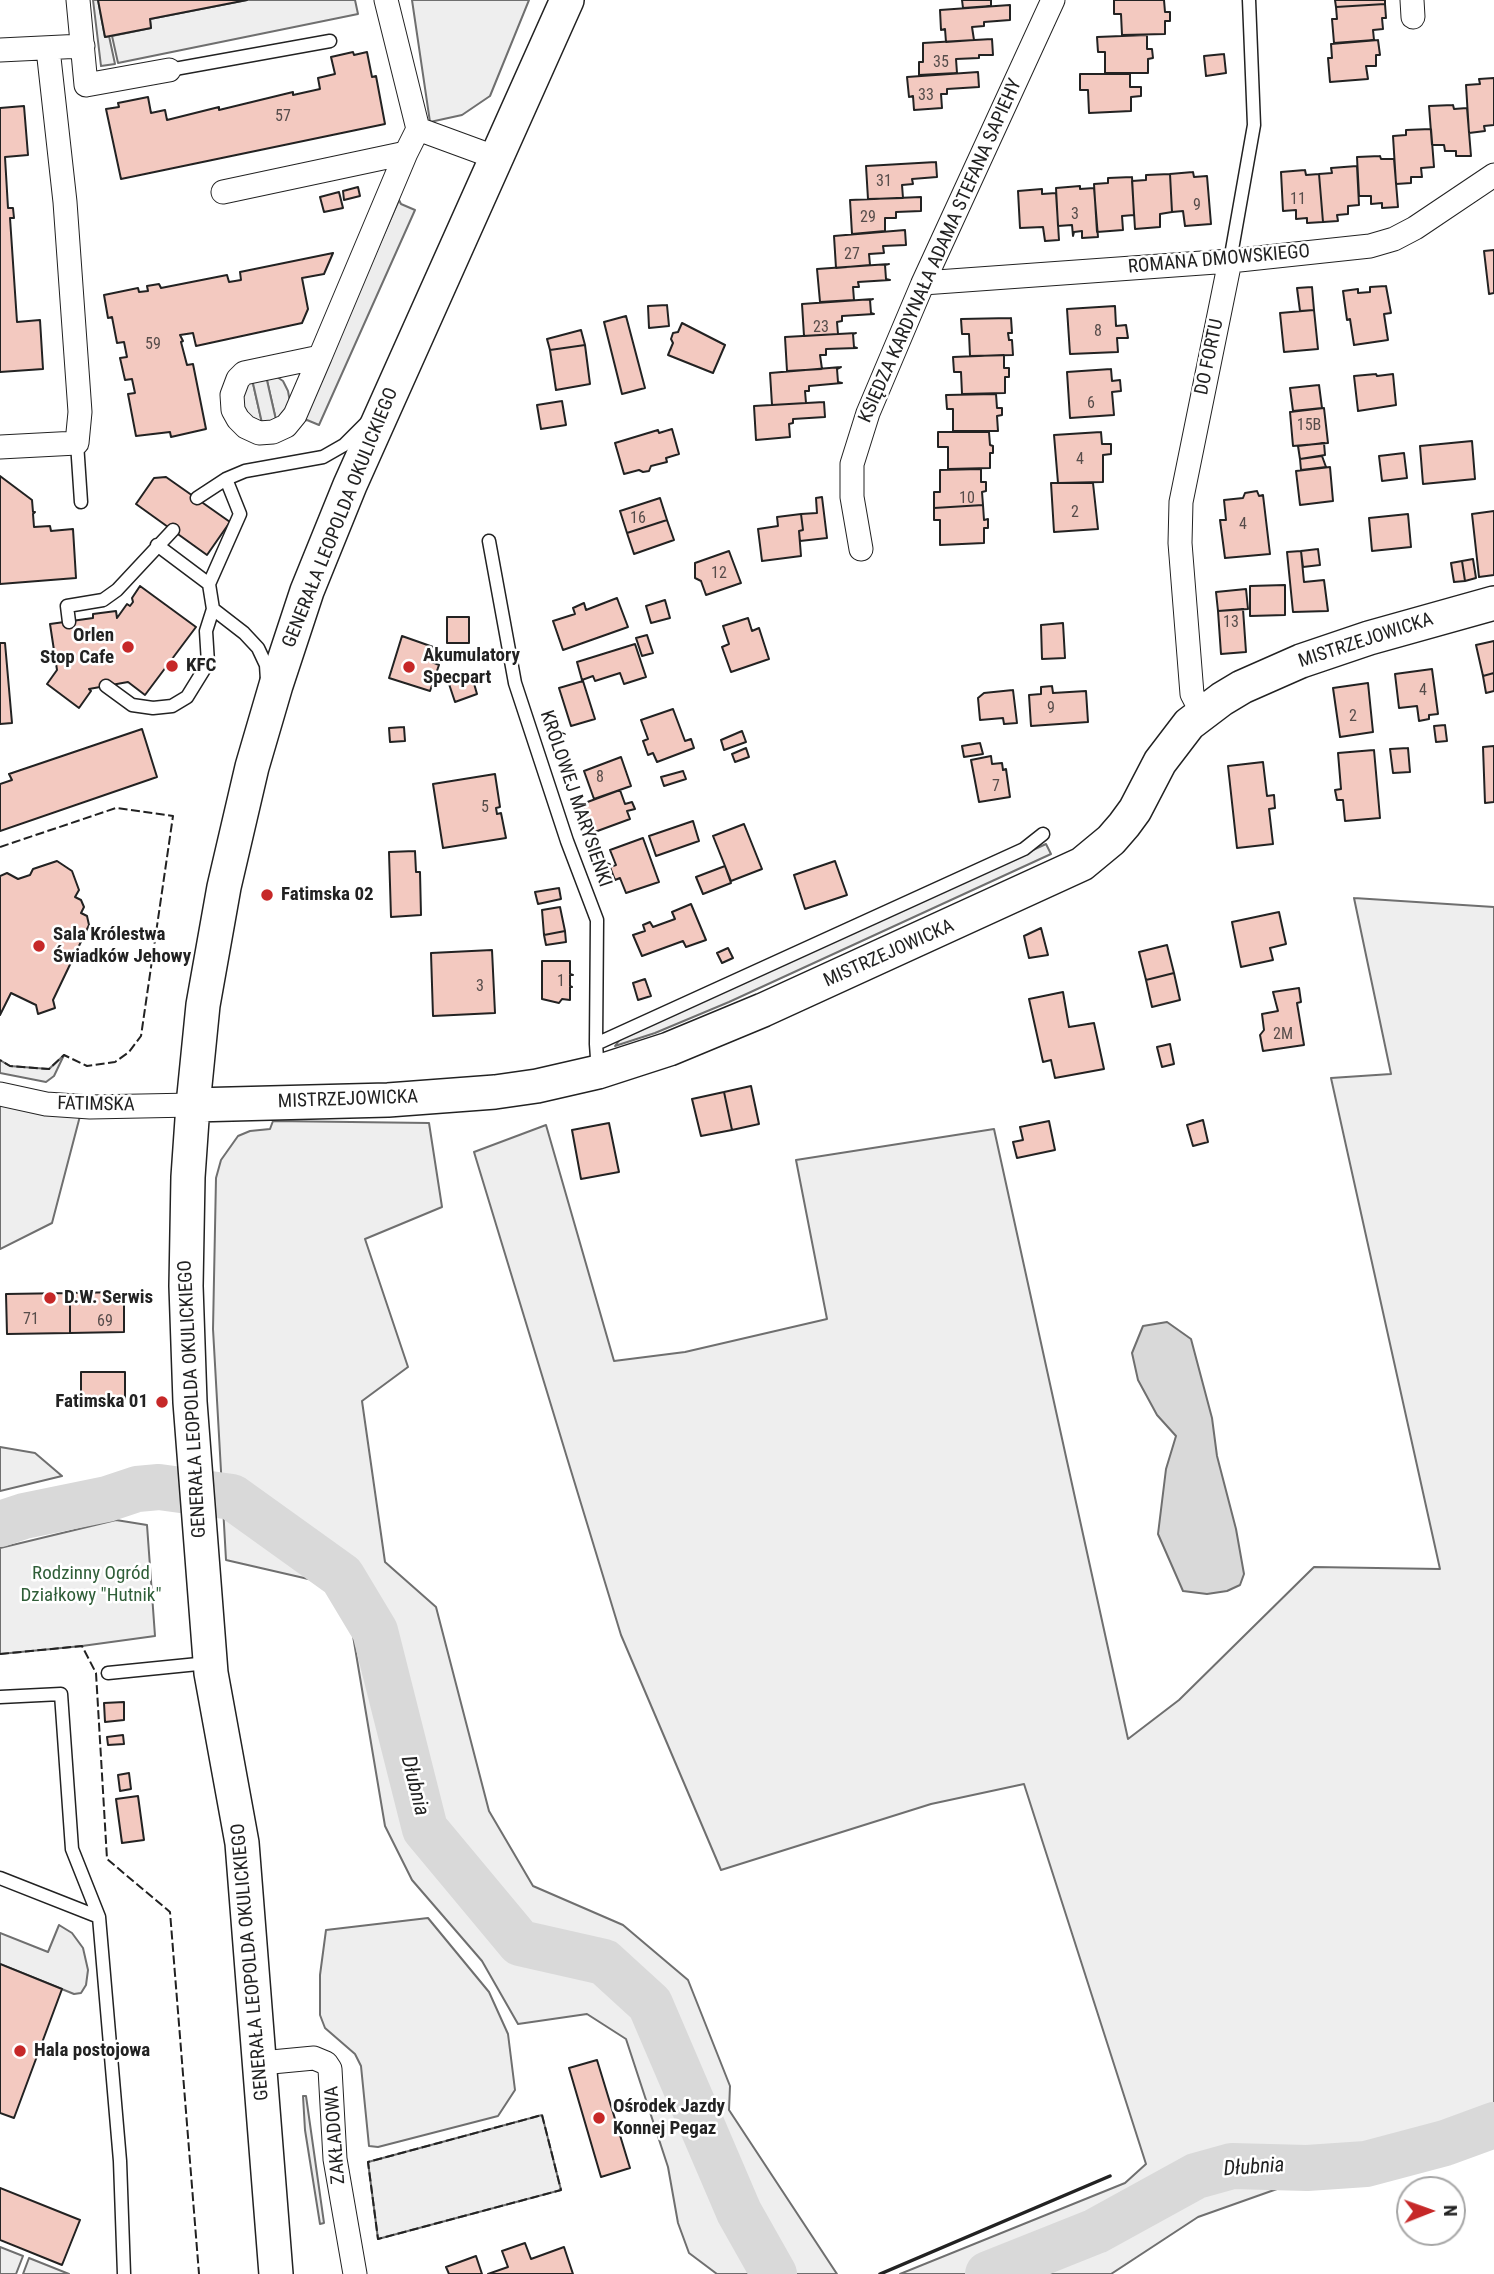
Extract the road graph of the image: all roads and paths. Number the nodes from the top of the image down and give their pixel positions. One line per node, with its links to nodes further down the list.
1 (78, 0): 7 (street)
2 (386, 0): 11 (street)
3 (568, 0): 13 (main road, GENERAŁA LEOPOLDA OKULICKIEGO)
4 (1053, 0): 17 (street, KSIĘDZA KARDYNAŁA ADAMA STEFANA SAPIEHY)
5 (1249, 0): 16 (lane, DO FORTU)
6 (330, 41): 10 (lane)
7 (83, 46): 8 (street); 10 (street)
8 (48, 49): 9 (street); 20 (street)
9 (0, 50)
10 (169, 70)
11 (418, 129): 12 (street); 13 (street)
12 (406, 153): 15 (street); 18 (street)
13 (497, 158): 19 (main road, GENERAŁA LEOPOLDA OKULICKIEGO)
14 (1494, 175): 16 (street, ROMANA DMOWSKIEGO)
15 (223, 192)
16 (1230, 261): 17 (street, ROMANA DMOWSKIEGO); 34 (street, DO FORTU)
17 (923, 283): 28 (street, KSIĘDZA KARDYNAŁA ADAMA STEFANA SAPIEHY)
18 (320, 357)
19 (393, 390): 22 (lane); 35 (main road, GENERAŁA LEOPOLDA OKULICKIEGO)
20 (77, 443): 21 (street); 24 (lane)
21 (0, 447)
22 (226, 479): 23 (lane); 29 (lane)
23 (197, 498)
24 (81, 502)
25 (173, 530): 27 (lane)
26 (489, 541): 37 (lane, KRÓLOWEJ MARYSIEŃKI)
27 (157, 545): 29 (lane); 32 (lane)
28 (861, 549)
29 (209, 584): 31 (lane)
30 (1494, 603): 34 (main road, MISTRZEJOWICKA)
31 (213, 609): 33 (lane); 35 (lane)
32 (69, 622)
33 (106, 686)
34 (1202, 713): 37 (main road, MISTRZEJOWICKA)
35 (263, 724): 39 (main road, GENERAŁA LEOPOLDA OKULICKIEGO)
36 (1042, 834): 37 (lane)
37 (597, 1058): 39 (main road, MISTRZEJOWICKA)
38 (0, 1094): 39 (street, FATIMSKA)
39 (193, 1105): 40 (main road, GENERAŁA LEOPOLDA OKULICKIEGO)
40 (210, 1663): 41 (lane); 45 (main road, GENERAŁA LEOPOLDA OKULICKIEGO)
41 (108, 1673)
42 (0, 1697): 44 (lane)
43 (0, 1878): 44 (lane)
44 (99, 1917): 46 (lane)
45 (261, 2063): 47 (main road, GENERAŁA LEOPOLDA OKULICKIEGO); 48 (street, ZAKŁADOWA)
46 (124, 2274)
47 (276, 2274)
48 (355, 2274)

